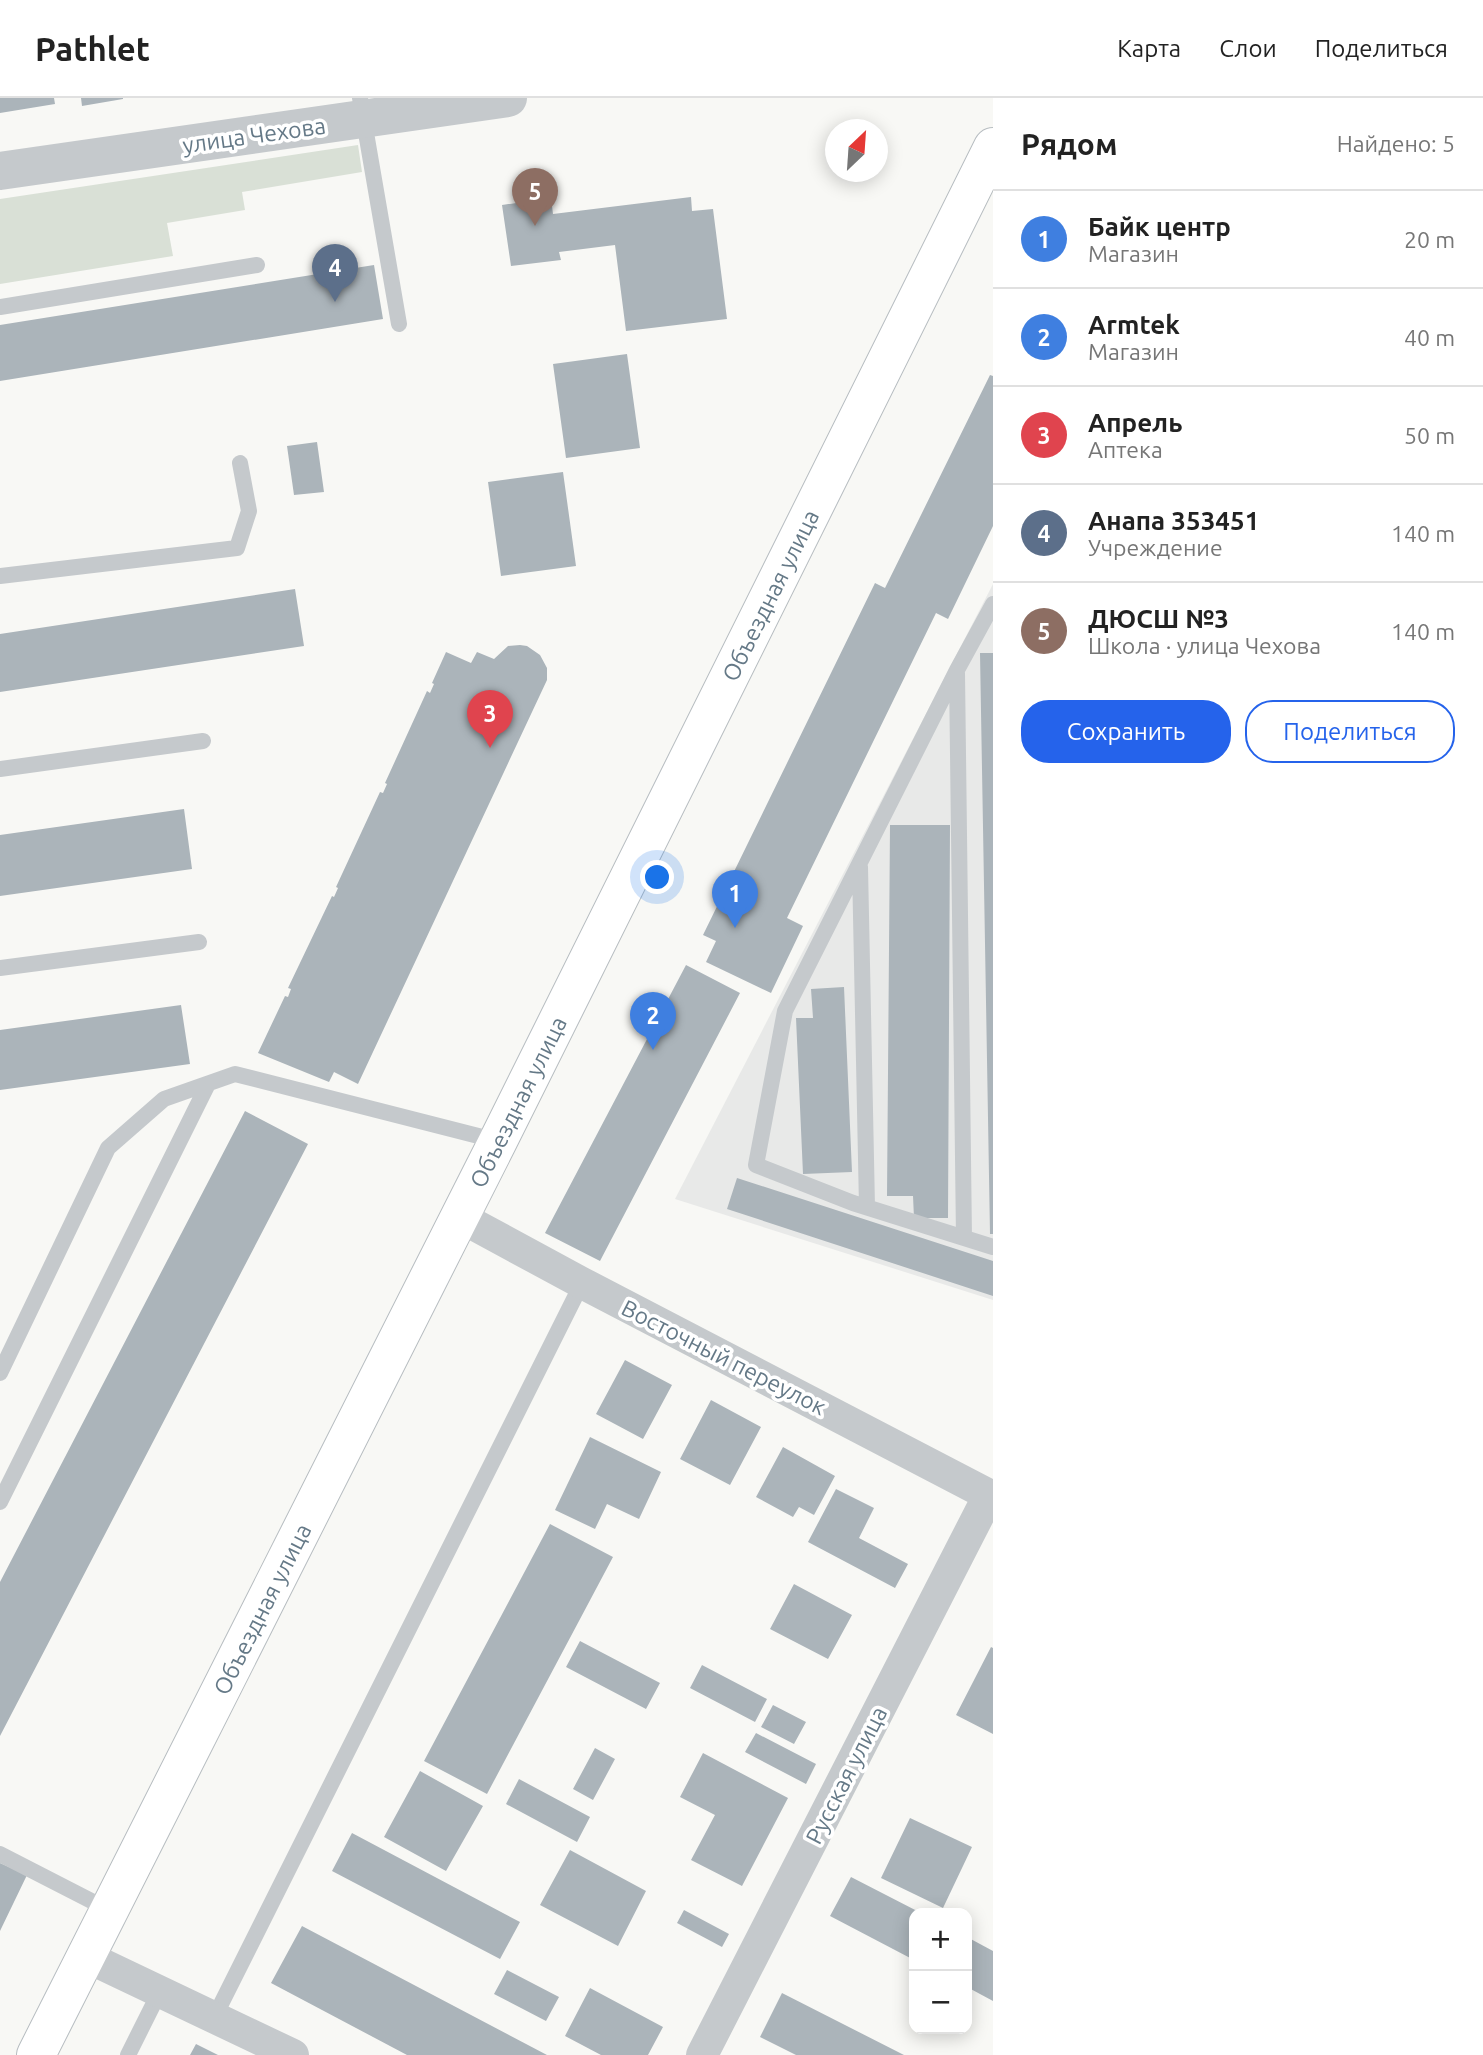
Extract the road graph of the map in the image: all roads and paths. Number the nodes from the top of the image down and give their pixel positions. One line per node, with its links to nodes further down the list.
1 (508, 98): 2 (street, улица Чехова)
2 (362, 108): 4 (street, улица Чехова); 7 (lane)
3 (993, 147): 18 (main road, Объездная улица)
4 (0, 171)
5 (257, 265): 6 (lane)
6 (0, 307)
7 (399, 324)
8 (240, 463): 9 (lane)
9 (0, 576)
10 (993, 604): 11 (lane)
11 (957, 670): 14 (lane); 21 (lane)
12 (203, 741): 13 (lane)
13 (0, 769)
14 (859, 864): 19 (lane); 19 (lane)
15 (199, 942): 16 (lane)
16 (0, 968)
17 (208, 1084): 18 (lane); 24 (lane); 26 (lane)
18 (498, 1141): 20 (main road, Объездная улица)
19 (867, 1208): 21 (lane)
20 (460, 1217): 23 (street, Восточный переулок); 28 (main road, Объездная улица)
21 (964, 1238): 22 (lane)
22 (993, 1247)
23 (582, 1283): 25 (street, Восточный переулок); 31 (lane)
24 (0, 1373)
25 (989, 1495): 35 (street, Русская улица)
26 (0, 1502)
27 (0, 1854): 28 (lane)
28 (109, 1910): 29 (main road, Объездная улица)
29 (87, 1957): 30 (street); 32 (main road, Объездная улица)
30 (160, 1991): 31 (street); 33 (lane)
31 (215, 2016): 34 (street)
32 (36, 2055)
33 (128, 2055)
34 (293, 2055)
35 (702, 2055)

